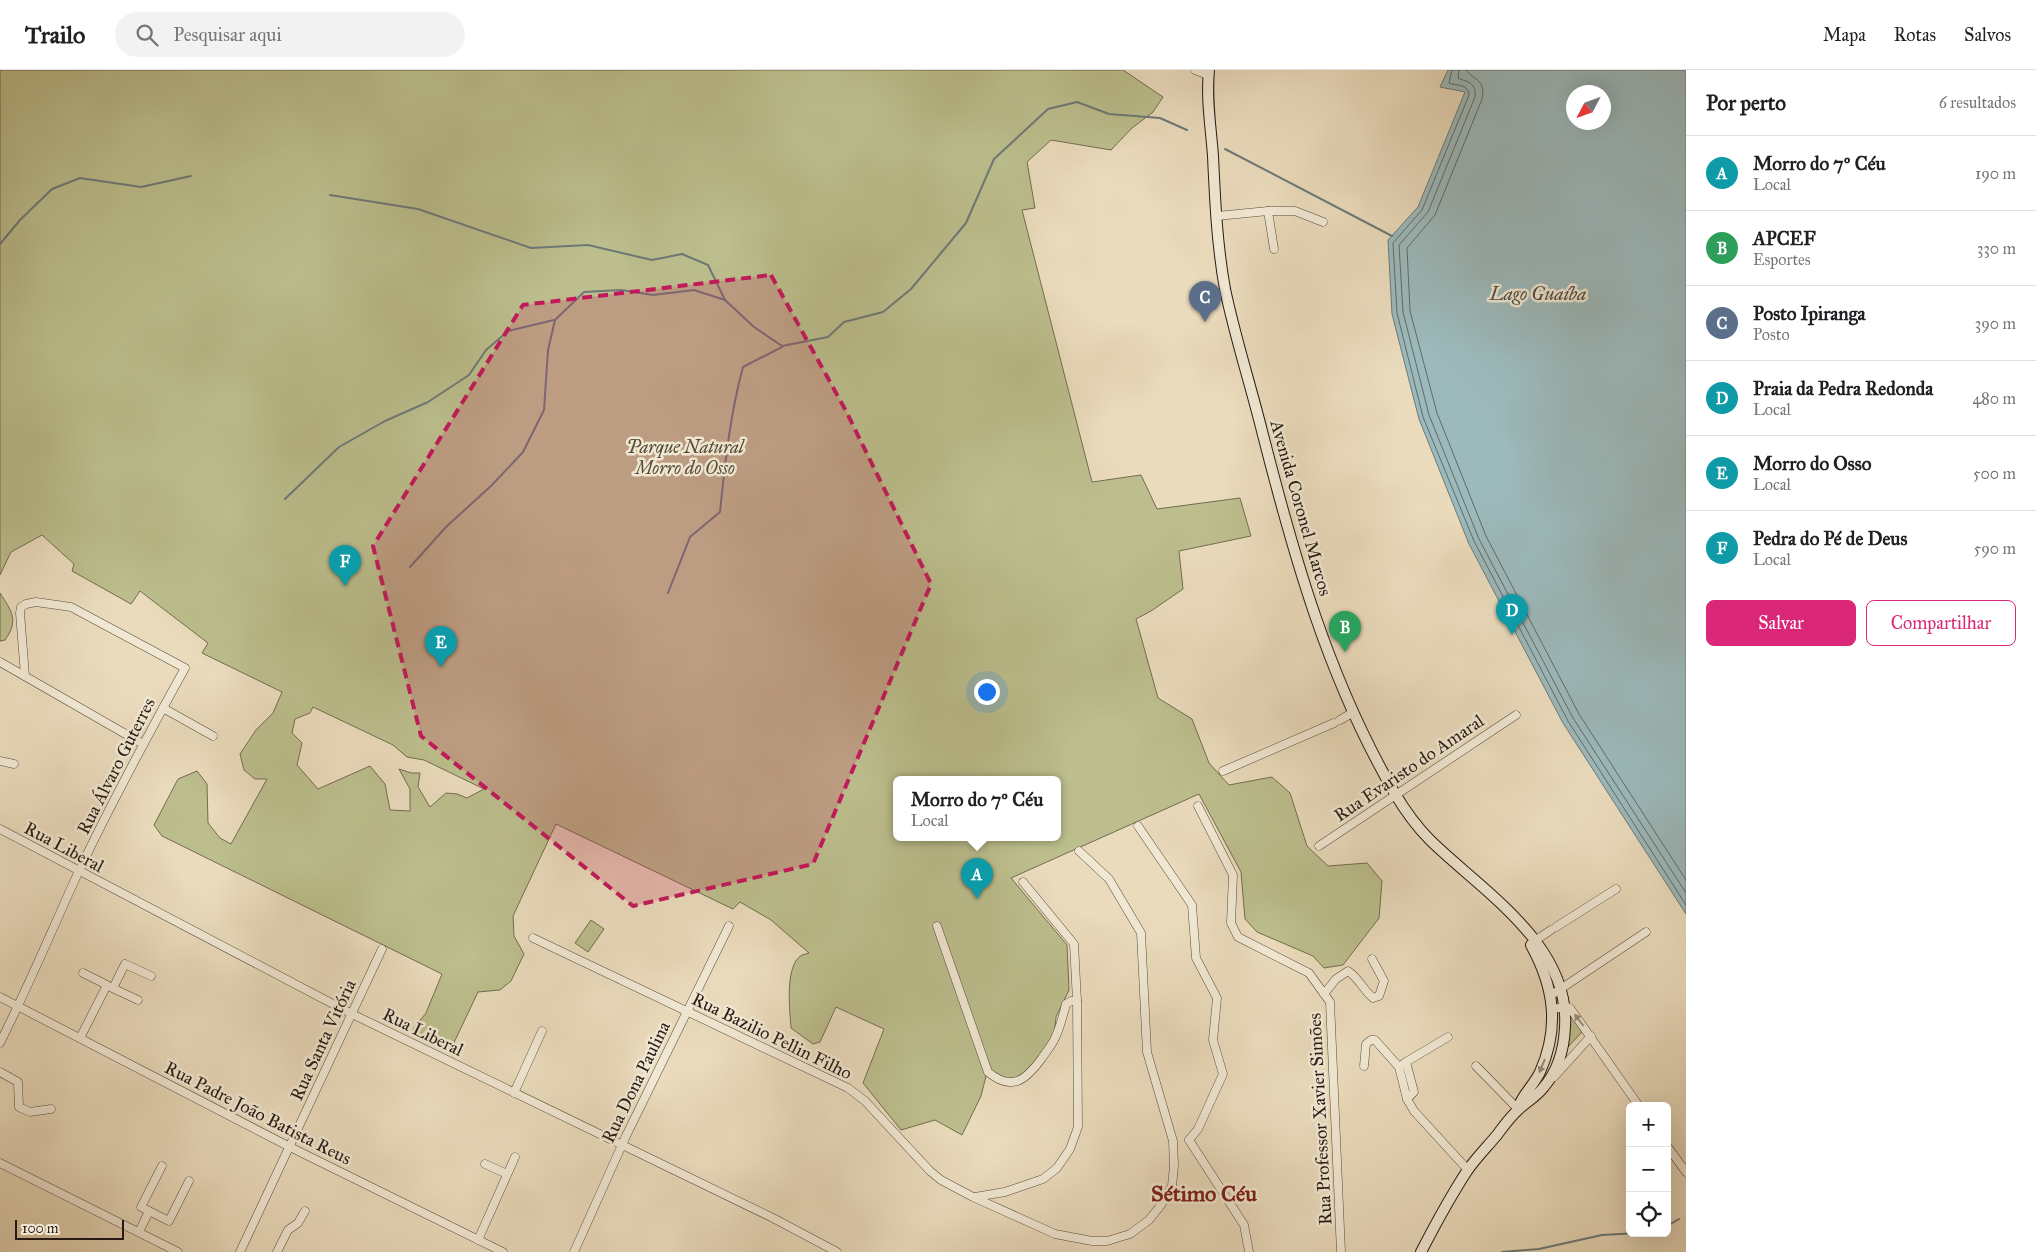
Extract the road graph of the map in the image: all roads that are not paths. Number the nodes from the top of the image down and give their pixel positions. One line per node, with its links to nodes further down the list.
1 (1195, 70): 2 (street)
2 (1209, 73): 4 (main road, Avenida Coronel Marcos)
3 (1268, 211): 4 (street); 5 (street); 6 (street)
4 (1217, 216): 10 (main road, Avenida Coronel Marcos)
5 (1323, 222)
6 (1274, 249)
7 (0, 662): 8 (street)
8 (25, 676): 9 (street, Rua Álvaro Guterres); 13 (street)
9 (163, 708): 12 (street); 13 (street, Rua Álvaro Guterres)
10 (1352, 713): 16 (street); 17 (main road, Avenida Coronel Marcos)
11 (1516, 715): 17 (street, Rua Evaristo do Amaral)
12 (213, 736)
13 (143, 744): 23 (street, Rua Álvaro Guterres)
14 (0, 761): 15 (street)
15 (14, 764)
16 (1224, 771)
17 (1396, 795): 21 (street, Rua Evaristo do Amaral); 26 (main road, Avenida Coronel Marcos)
18 (1198, 806): 38 (street, Rua Professor Xavier Simões)
19 (1138, 826): 67 (street)
20 (0, 829): 23 (street, Rua Liberal)
21 (1319, 846)
22 (1079, 852): 68 (street, Rua Bazilio Pellin Filho)
23 (79, 872): 43 (street, Rua Álvaro Guterres); 47 (street, Rua Liberal)
24 (1023, 882): 42 (street)
25 (1616, 889): 31 (street)
26 (1517, 922): 31 (main road, Avenida Coronel Marcos); 39 (main road, Avenida Coronel Marcos)
27 (729, 926): 46 (street, Rua Dona Paulina)
28 (937, 926): 42 (street)
29 (1646, 932): 37 (street)
30 (533, 938): 46 (street, Rua Bazilio Pellin Filho)
31 (1536, 940): 37 (main road, Avenida Coronel Marcos)
32 (382, 949): 47 (street, Rua Santa Vitória)
33 (1372, 959): 38 (street)
34 (83, 973): 36 (street)
35 (151, 976): 36 (street)
36 (110, 986): 41 (street); 52 (street)
37 (1562, 988): 39 (street); 44 (main road, Avenida Coronel Marcos)
38 (1324, 994): 92 (street, Rua Professor Xavier Simões)
39 (1550, 996): 45 (main road, Avenida Coronel Marcos)
40 (0, 997): 43 (street, Rua Padre João Batista Reus)
41 (138, 1000)
42 (1077, 1000): 80 (street)
43 (18, 1006): 52 (street, Rua Padre João Batista Reus); 53 (street, Rua Álvaro Guterres)
44 (1566, 1007): 45 (street); 50 (street, one-way to 44); 54 (main road, Avenida Coronel Marcos)
45 (1552, 1009): 48 (main road, Avenida Coronel Marcos)
46 (687, 1012): 69 (street, Rua Dona Paulina); 80 (street, Rua Bazilio Pellin Filho)
47 (352, 1014): 62 (street, Rua Liberal); 70 (street, Rua Santa Vitória)
48 (1553, 1026): 54 (main road); 66 (main road, Avenida Coronel Marcos, one-way to 66)
49 (542, 1030): 62 (street)
50 (1591, 1036): 55 (street); 64 (street)
51 (1448, 1037): 56 (street)
52 (80, 1038): 70 (street, Rua Padre João Batista Reus)
53 (0, 1042)
54 (1561, 1054): 55 (main road); 61 (main road, Avenida Coronel Marcos)
55 (1572, 1058): 61 (street)
56 (1406, 1062): 59 (street); 63 (street)
57 (1364, 1066): 59 (street)
58 (1476, 1066): 66 (street)
59 (1399, 1067): 63 (street)
60 (0, 1072): 65 (street)
61 (1544, 1088): 66 (main road)
62 (514, 1093): 69 (street, Rua Liberal)
63 (1407, 1099): 76 (street)
64 (1636, 1102)
65 (51, 1109)
66 (1518, 1109): 76 (main road)
67 (1189, 1140): 68 (street); 91 (street)
68 (1173, 1141): 80 (street, Rua Bazilio Pellin Filho)
69 (621, 1145): 89 (street, Rua Dona Paulina); 90 (street, Rua Liberal)
70 (290, 1147): 84 (street, Rua Padre João Batista Reus); 86 (street, Rua Santa Vitória)
71 (1668, 1147): 77 (street)
72 (514, 1157): 78 (street)
73 (0, 1163): 83 (street)
74 (485, 1164): 78 (street)
75 (162, 1166): 81 (street)
76 (1468, 1170): 93 (main road)
77 (1686, 1172)
78 (507, 1174): 84 (street)
79 (189, 1181): 81 (street)
80 (973, 1197)
81 (150, 1211): 83 (street)
82 (305, 1211): 87 (street)
83 (138, 1232): 85 (street)
84 (478, 1240): 88 (street, Rua Padre João Batista Reus)
85 (178, 1252)
86 (240, 1252)
87 (277, 1252)
88 (503, 1252)
89 (574, 1252)
90 (837, 1252)
91 (1249, 1252)
92 (1341, 1252)
93 (1421, 1252)

